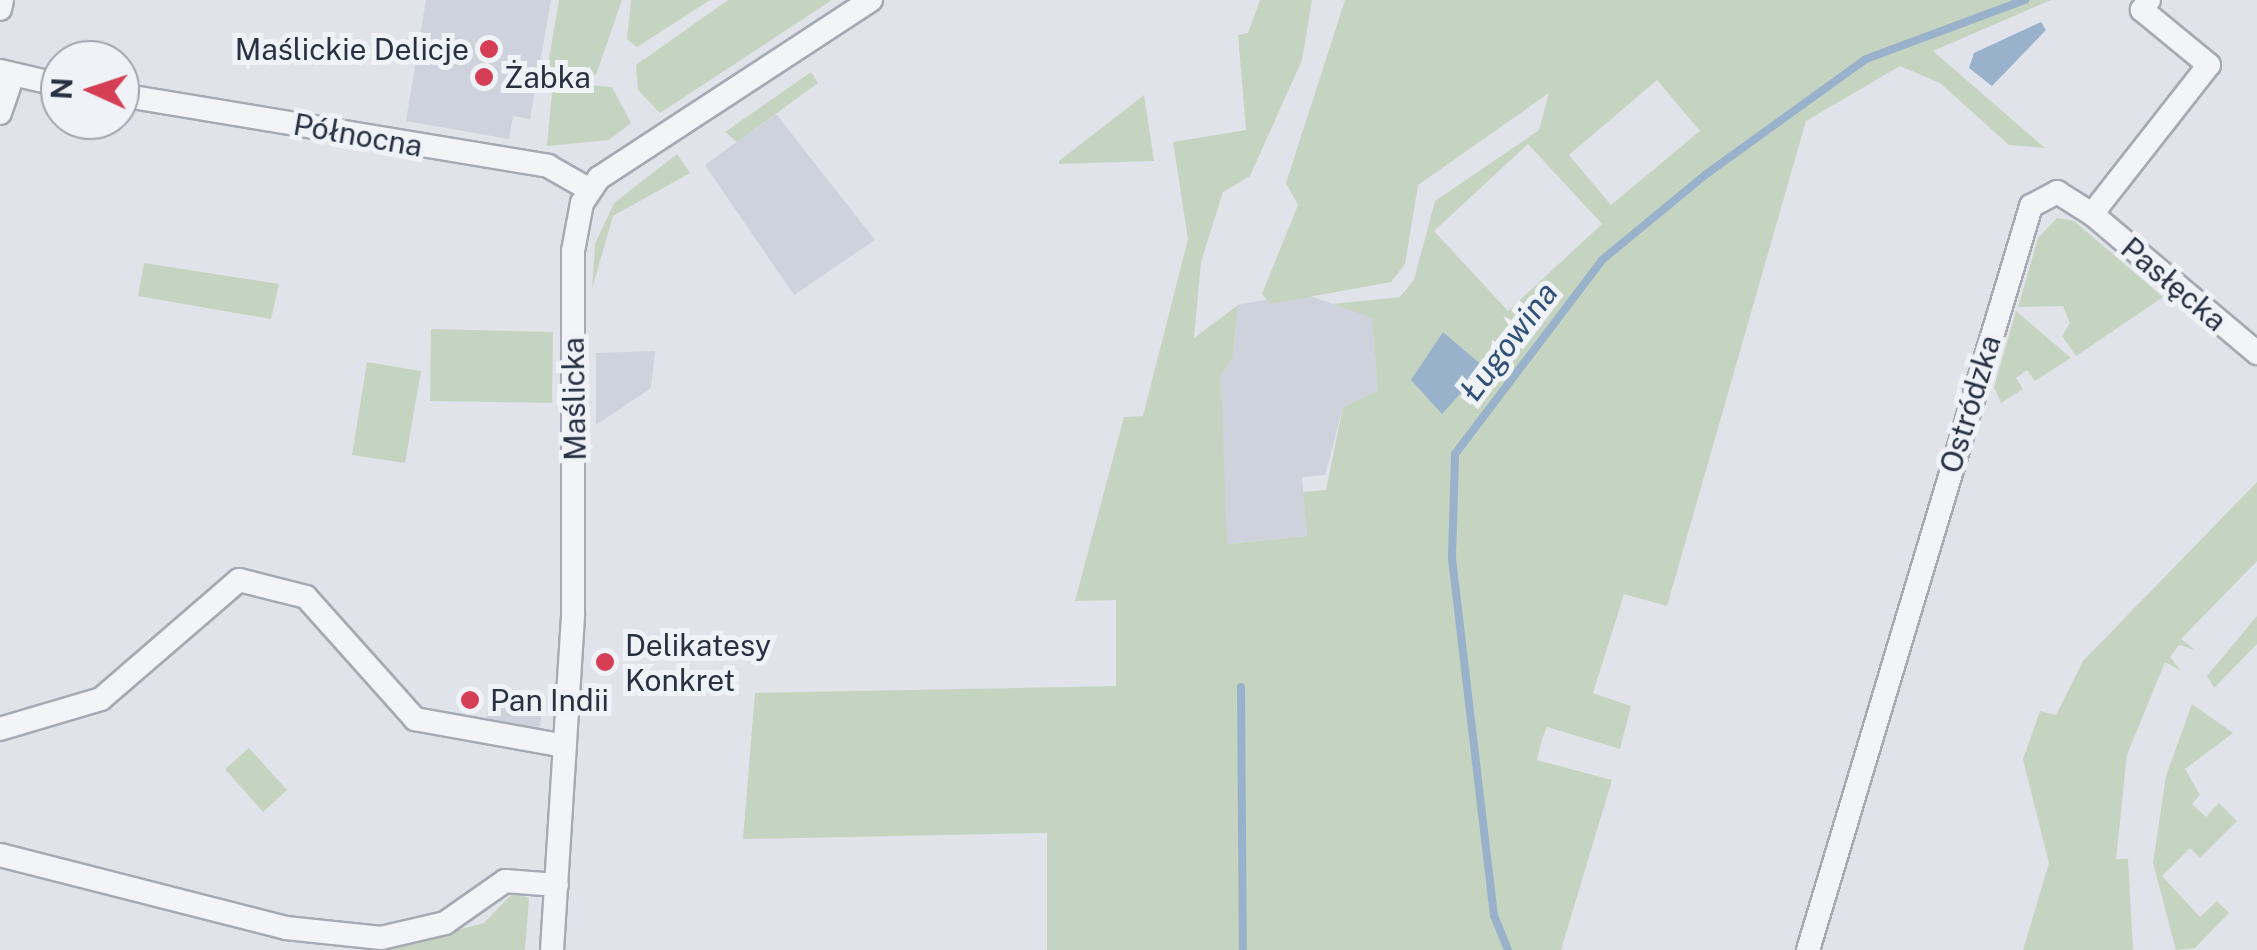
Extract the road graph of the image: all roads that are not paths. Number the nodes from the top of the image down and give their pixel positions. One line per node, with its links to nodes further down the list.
1 (2, 0): 4 (street)
2 (871, 0): 9 (street)
3 (2149, 0): 10 (street)
4 (0, 9)
5 (6, 73): 6 (street); 8 (street)
6 (40, 81)
7 (140, 98): 9 (street, Północna)
8 (0, 113)
9 (590, 190): 13 (street, Maślicka)
10 (2092, 214): 11 (street, Pasłęcka); 18 (street, Ostródzka)
11 (2257, 353)
12 (0, 729): 13 (street)
13 (565, 746): 15 (street, Maślicka)
14 (0, 855): 16 (street)
15 (557, 885): 16 (street); 17 (street, Maślicka)
16 (284, 939)
17 (552, 950)
18 (1808, 950)

